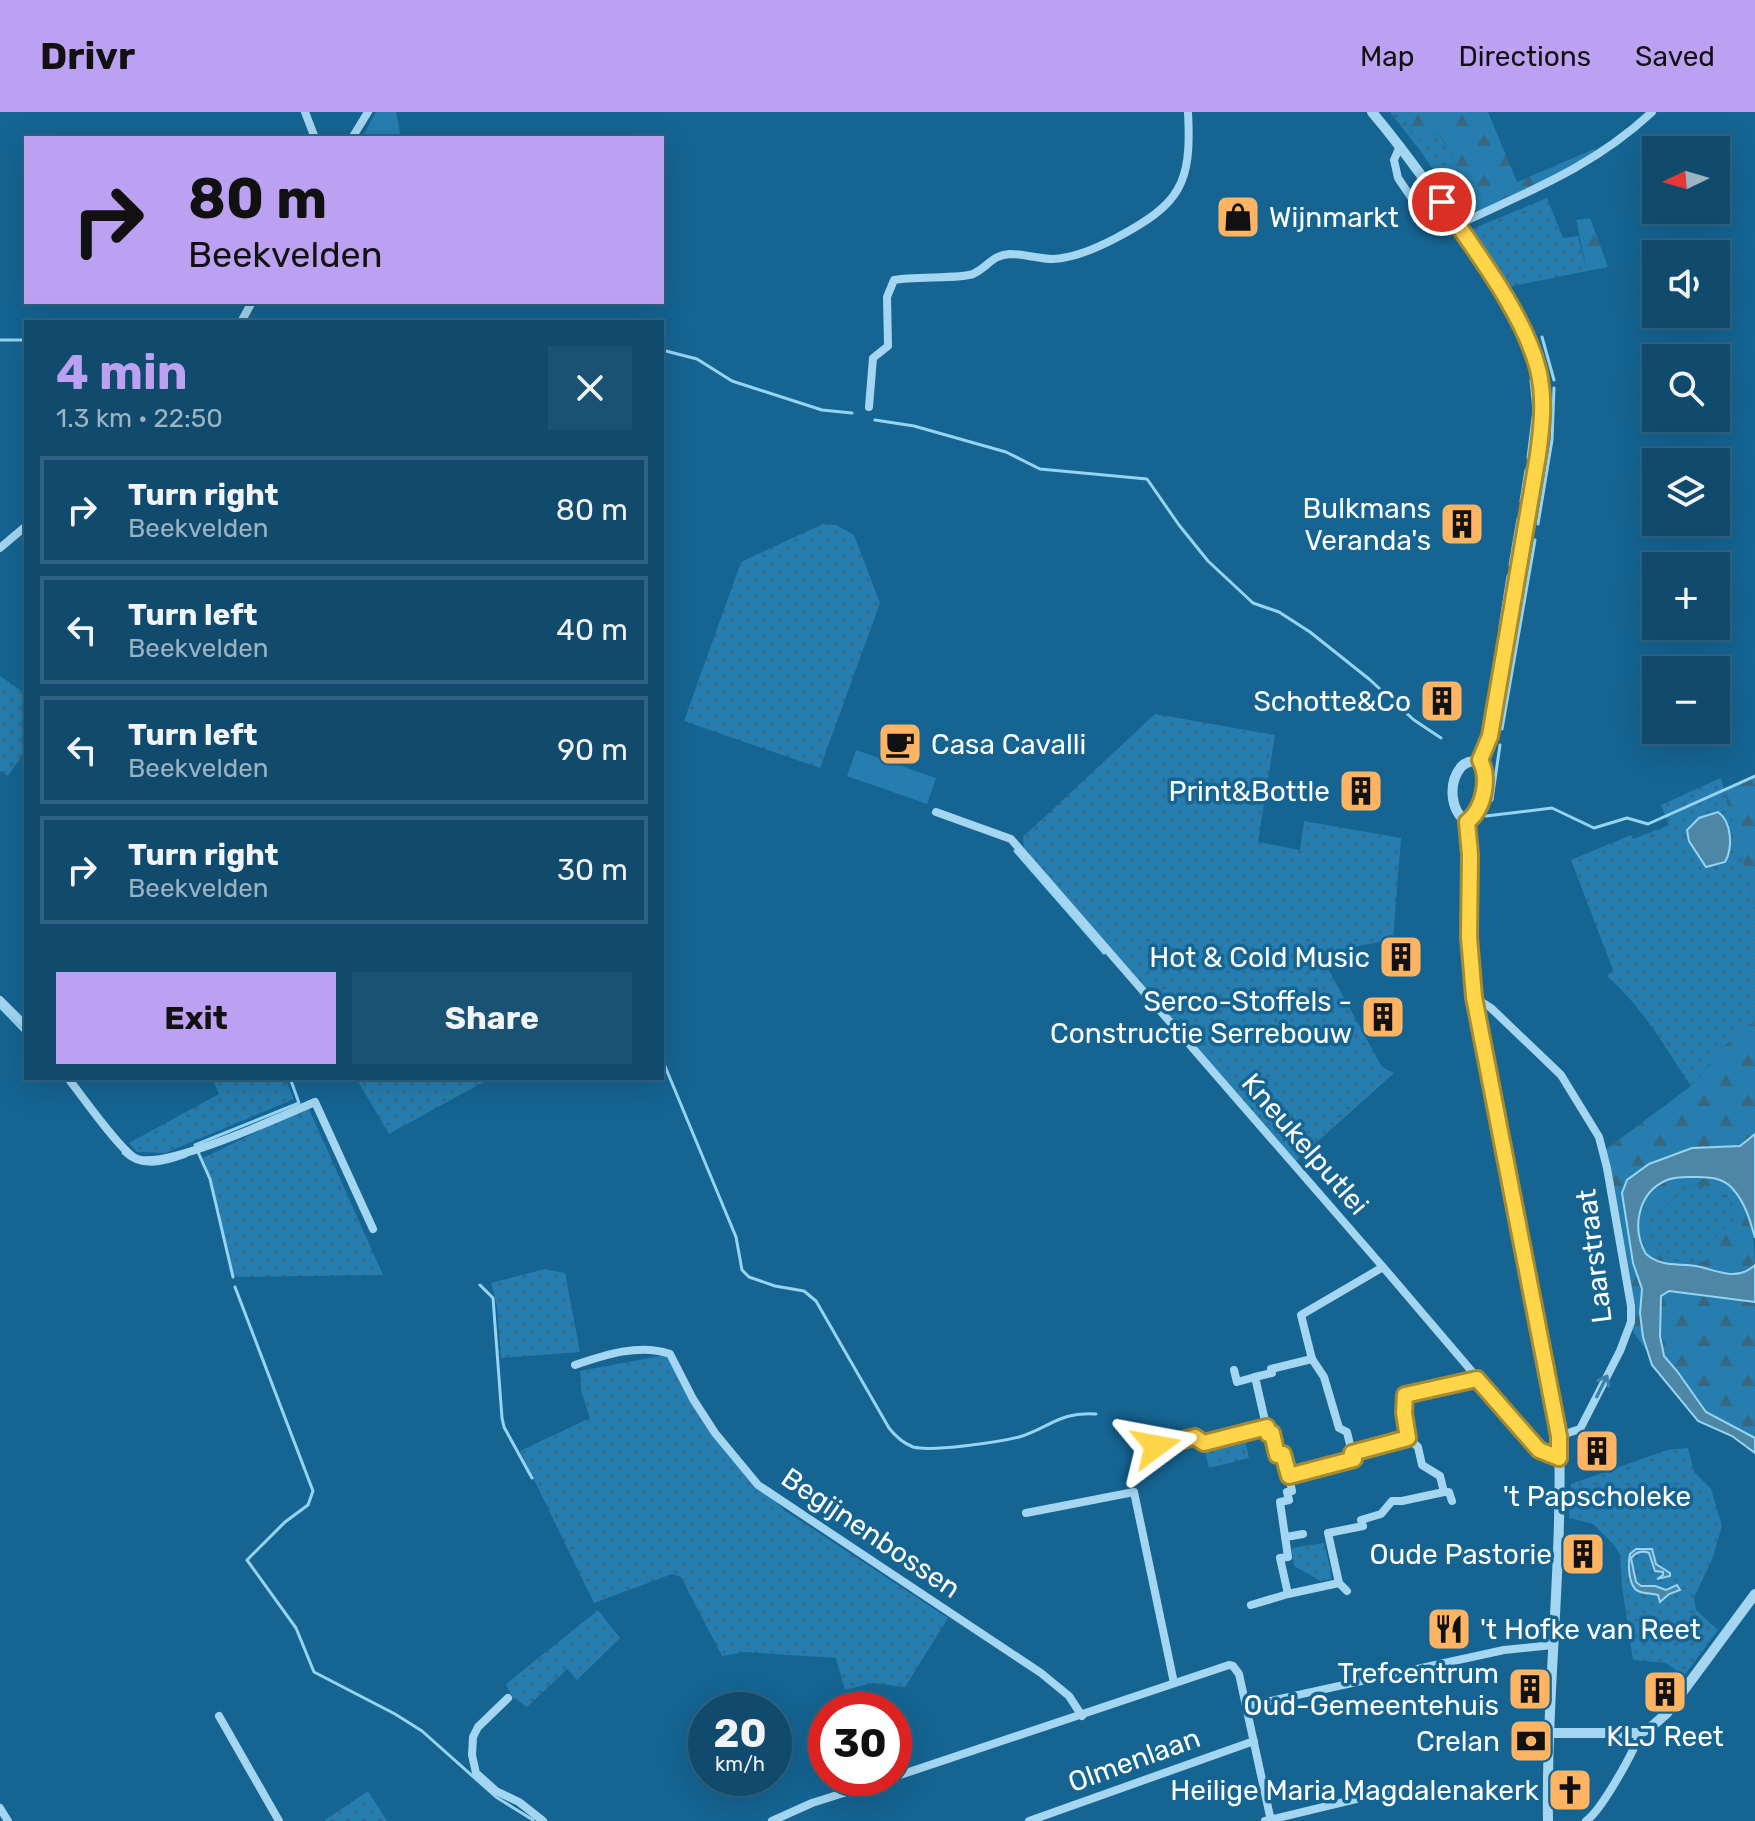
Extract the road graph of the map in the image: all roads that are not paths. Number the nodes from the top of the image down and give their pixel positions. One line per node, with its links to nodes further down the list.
1 (305, 112): 6 (street)
2 (368, 112): 7 (street)
3 (1188, 112): 10 (street)
4 (1372, 112): 8 (street)
5 (1652, 112): 9 (street)
6 (314, 136)
7 (353, 136)
8 (1400, 146): 9 (street); 9 (street)
9 (1457, 225): 13 (street)
10 (869, 407)
11 (24, 528): 12 (street)
12 (0, 548)
13 (1480, 760): 15 (street); 15 (street)
14 (936, 812): 21 (street, Kneukelputlei)
15 (1467, 822): 16 (street)
16 (1474, 997): 29 (street); 29 (street, Laarstraat, one-way to 16)
17 (0, 1000): 18 (street)
18 (24, 1024)
19 (70, 1080): 20 (street)
20 (373, 1229)
21 (1383, 1267): 22 (street); 26 (street, Kneukelputlei)
22 (1312, 1359): 25 (street); 31 (street)
23 (575, 1365): 51 (street, Begijnenbossen)
24 (1234, 1370): 25 (street)
25 (1255, 1377): 27 (street)
26 (1477, 1379): 30 (street); 32 (street, Kneukelputlei)
27 (1267, 1427): 28 (street); 33 (street)
28 (1154, 1436)
29 (1559, 1436): 32 (street)
30 (1408, 1438): 31 (street); 34 (street)
31 (1352, 1453): 33 (street)
32 (1559, 1458): 46 (street)
33 (1289, 1476): 40 (street)
34 (1444, 1492): 35 (street); 37 (street)
35 (1452, 1501)
36 (1026, 1513): 47 (street)
37 (1328, 1533): 39 (street); 41 (street)
38 (1303, 1534): 40 (street)
39 (1317, 1536)
40 (1286, 1537): 43 (street)
41 (1339, 1583): 42 (street); 43 (street)
42 (1347, 1591)
43 (1288, 1594): 45 (street)
44 (1755, 1594): 53 (street)
45 (1251, 1605)
46 (1553, 1645): 49 (street); 52 (street)
47 (1174, 1683): 49 (street); 51 (street)
48 (508, 1698): 64 (street)
49 (1247, 1706): 54 (street)
50 (219, 1716): 63 (street)
51 (1082, 1716): 55 (street)
52 (1549, 1733): 53 (street); 66 (street)
53 (1640, 1733): 59 (street)
54 (1254, 1741): 61 (street); 65 (street, Olmenlaan)
55 (912, 1771)
56 (1402, 1788): 61 (street)
57 (834, 1796): 60 (street)
58 (0, 1808): 62 (street)
59 (1596, 1811): 67 (street); 68 (street)
60 (776, 1820)
61 (1268, 1820)
62 (8, 1821)
63 (279, 1821)
64 (543, 1821)
65 (1029, 1821)
66 (1548, 1821)
67 (1586, 1821)
68 (1600, 1821)

